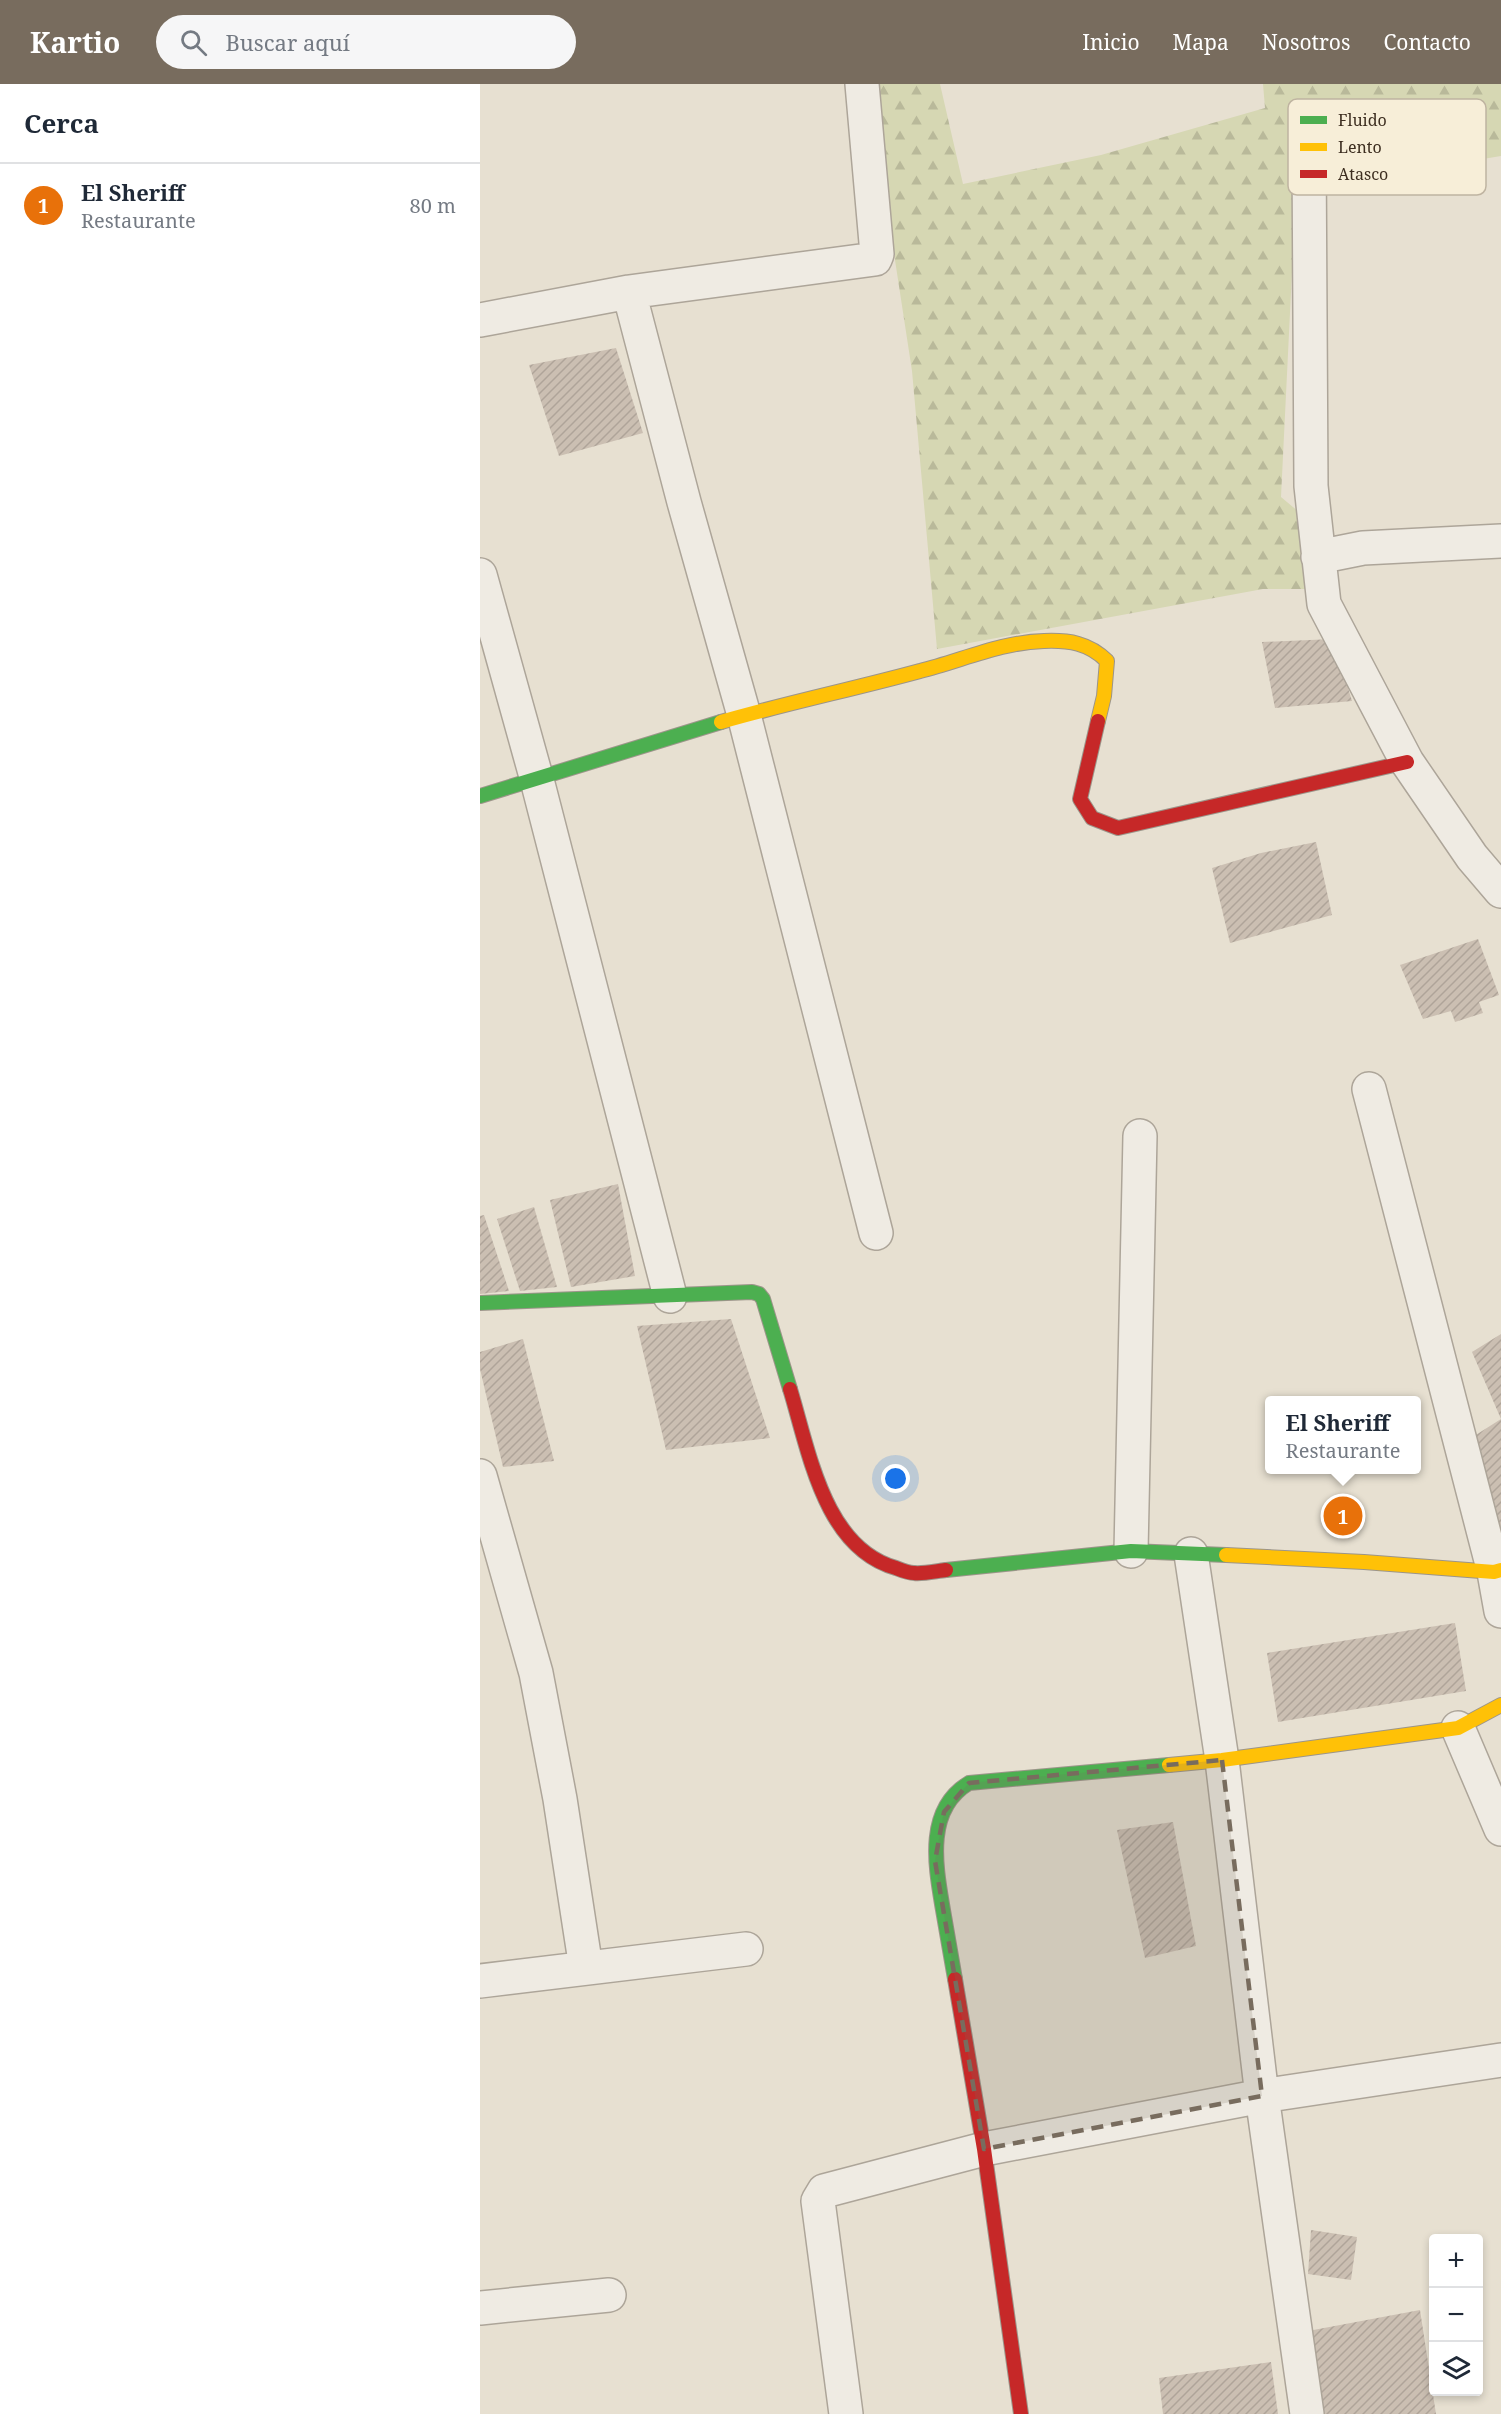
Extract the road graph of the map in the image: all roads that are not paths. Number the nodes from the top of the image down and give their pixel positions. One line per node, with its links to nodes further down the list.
1 (862, 84): 3 (street)
2 (1309, 195): 6 (street)
3 (629, 292): 4 (street); 8 (street)
4 (480, 320)
5 (1501, 541): 6 (street)
6 (1318, 557): 9 (street)
7 (480, 575): 10 (street)
8 (744, 715): 9 (street); 10 (street); 15 (street)
9 (1407, 762): 12 (street)
10 (537, 780): 11 (street); 16 (street)
11 (480, 795)
12 (1501, 891)
13 (1370, 1089): 21 (street)
14 (1140, 1136): 19 (street)
15 (876, 1233)
16 (670, 1296): 17 (street); 19 (street)
17 (480, 1303)
18 (480, 1476): 28 (street)
19 (1131, 1551): 20 (street)
20 (1191, 1554): 21 (street); 25 (street)
21 (1498, 1571): 22 (street)
22 (1501, 1611)
23 (1501, 1705): 24 (street)
24 (1458, 1728): 25 (street); 26 (street)
25 (1222, 1760): 31 (street); 32 (street)
26 (1501, 1829)
27 (746, 1949): 28 (street)
28 (586, 1968): 29 (street)
29 (480, 1981)
30 (1501, 2060): 31 (street)
31 (1262, 2096): 32 (street); 37 (street)
32 (984, 2149): 35 (street); 36 (street)
33 (609, 2295): 34 (street)
34 (480, 2308)
35 (846, 2414)
36 (1021, 2414)
37 (1307, 2414)

